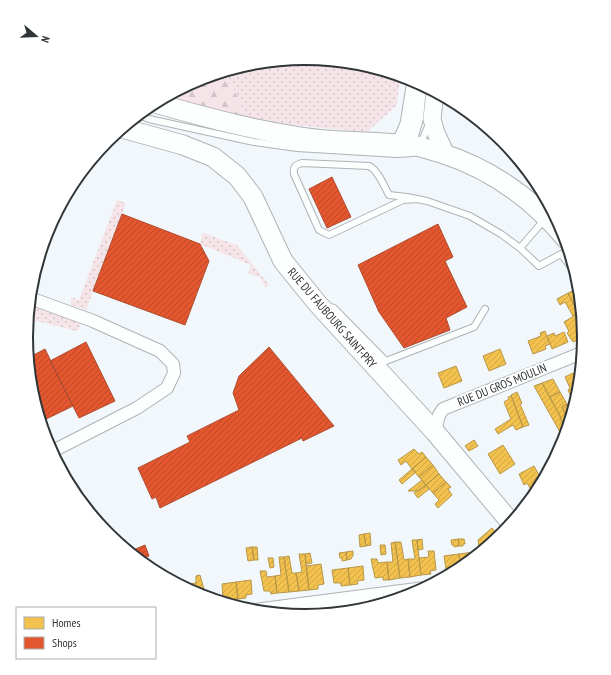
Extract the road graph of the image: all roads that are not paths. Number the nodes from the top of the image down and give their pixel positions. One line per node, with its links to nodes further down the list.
1 (415, 88): 10 (street)
2 (422, 91): 10 (lane)
3 (434, 98): 6 (street)
4 (163, 105): 10 (main road)
5 (145, 117): 10 (lane)
6 (432, 119): 10 (lane); 11 (street)
7 (130, 130): 9 (main road, RUE DU FAUBOURG SAINT-PRY)
8 (120, 139): 9 (main road)
9 (167, 140): 18 (main road, RUE DU FAUBOURG SAINT-PRY)
10 (410, 148): 11 (main road)
11 (446, 155): 13 (main road)
12 (418, 199): 12 (lane); 15 (lane)
13 (547, 217): 14 (main road); 15 (lane)
14 (553, 224)
15 (520, 248): 16 (lane)
16 (568, 263)
17 (35, 300): 22 (street)
18 (317, 304): 19 (lane); 21 (main road, RUE DU FAUBOURG SAINT-PRY)
19 (485, 309)
20 (577, 355): 21 (street, RUE DU GROS MOULIN)
21 (434, 432): 23 (main road, RUE DU FAUBOURG SAINT-PRY)
22 (57, 449)
23 (508, 519)
24 (370, 602): 25 (street)
25 (291, 609)

